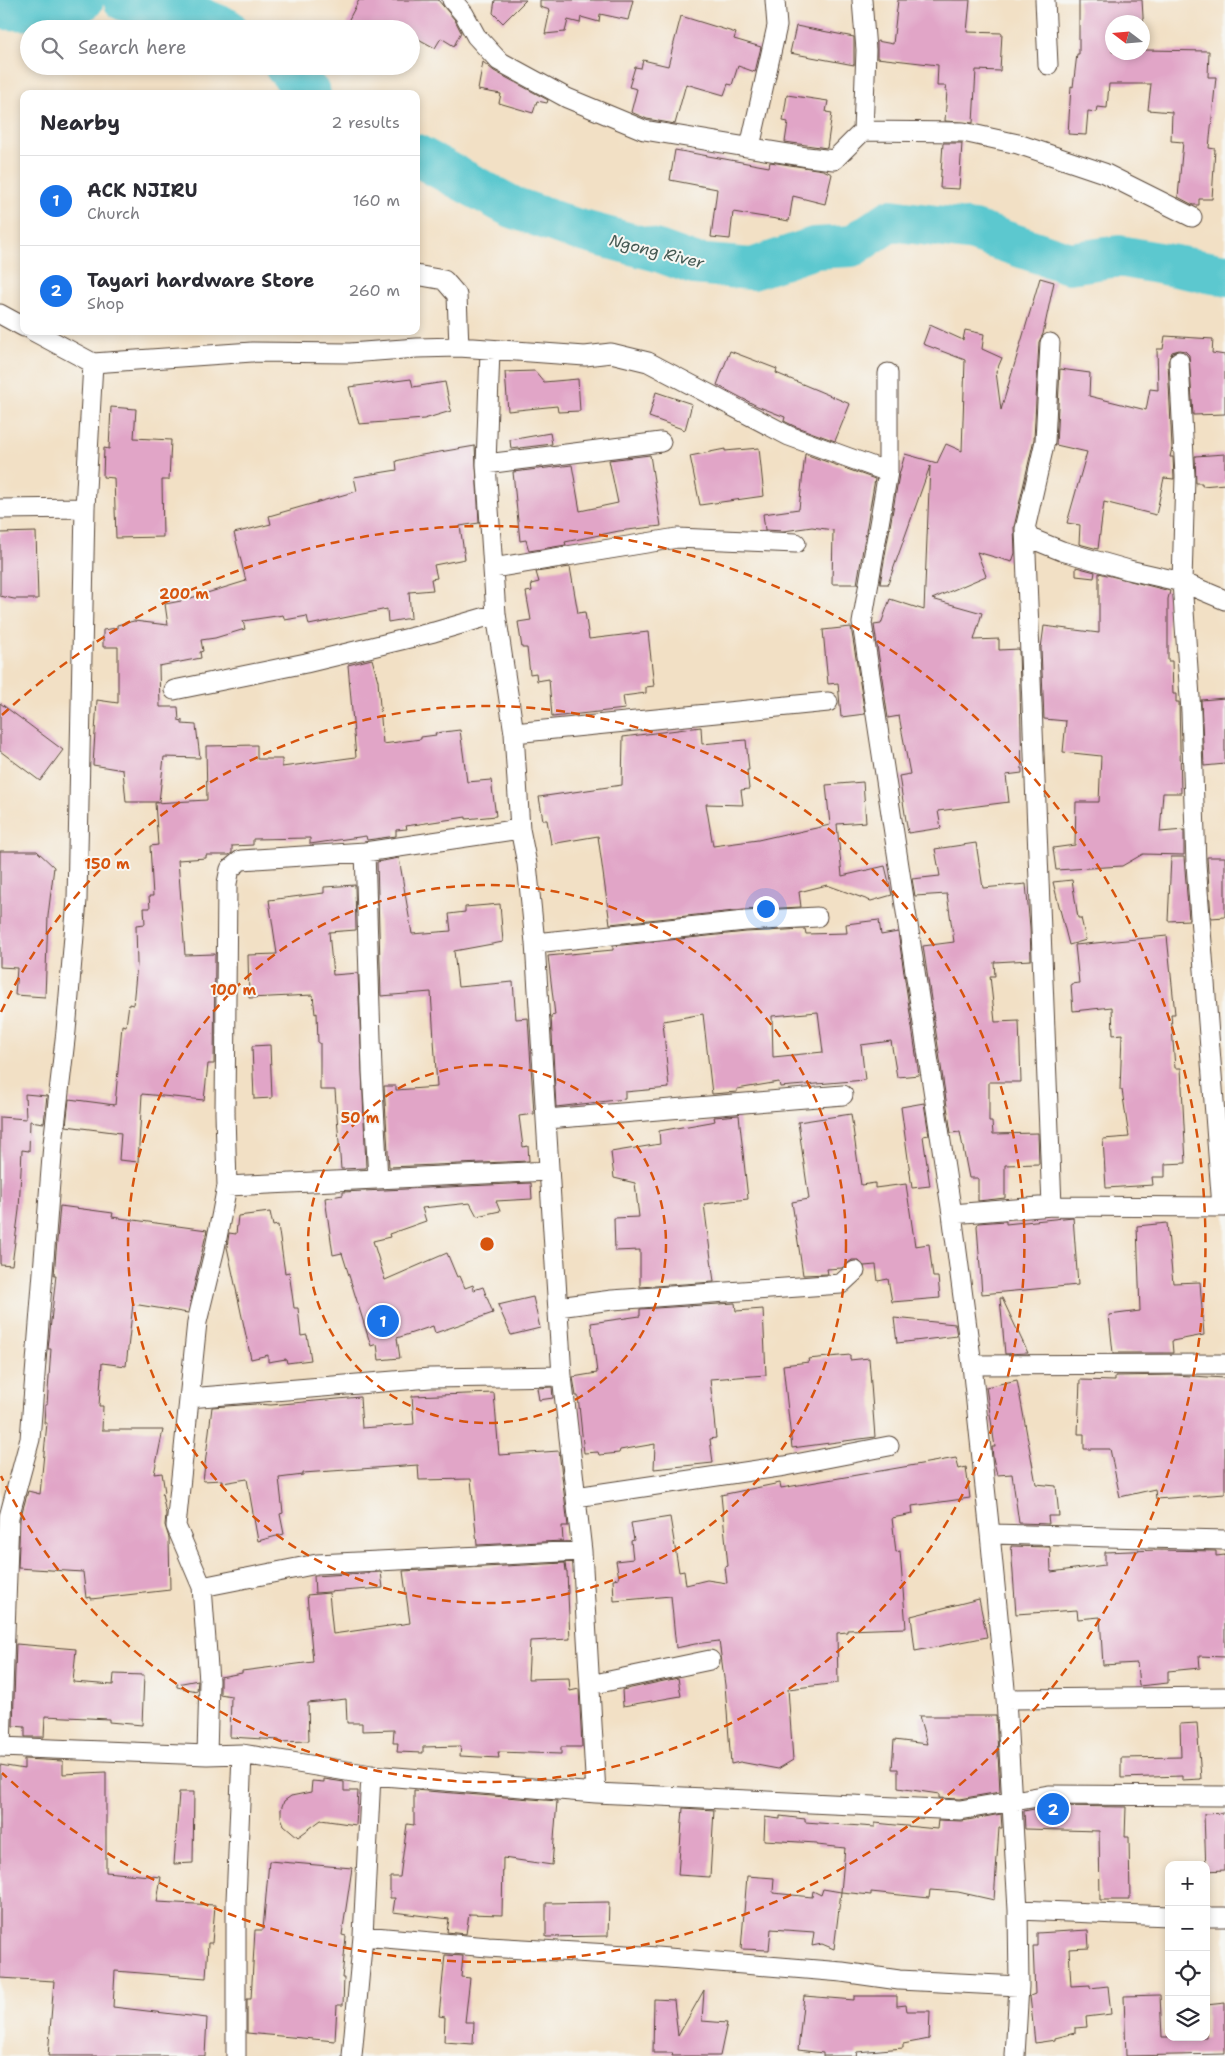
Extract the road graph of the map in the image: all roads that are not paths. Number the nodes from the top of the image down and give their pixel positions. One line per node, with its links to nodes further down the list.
1 (452, 0): 7 (street)
2 (775, 0): 7 (street)
3 (862, 0): 6 (street)
4 (1046, 0): 5 (street)
5 (1048, 65)
6 (863, 131): 7 (street); 8 (street)
7 (750, 147)
8 (1192, 217)
9 (420, 276): 14 (street)
10 (0, 314): 11 (street)
11 (20, 324)
12 (40, 335): 17 (street)
13 (1050, 343): 24 (street)
14 (459, 347): 15 (street); 17 (street)
15 (490, 350): 20 (street); 21 (street)
16 (1179, 361): 27 (street)
17 (93, 363): 22 (street)
18 (888, 373): 21 (street)
19 (660, 442): 20 (street)
20 (486, 464): 26 (street)
21 (888, 472): 44 (street)
22 (85, 508): 23 (street); 53 (street)
23 (0, 509)
24 (1025, 529): 27 (street); 42 (street)
25 (796, 543): 26 (street)
26 (494, 568): 29 (street)
27 (1182, 582): 28 (street); 43 (street)
28 (1225, 600)
29 (496, 614): 30 (street); 32 (street)
30 (174, 690)
31 (828, 702): 32 (street)
32 (514, 733): 33 (street)
33 (520, 829): 34 (street); 36 (street)
34 (365, 852): 40 (street); 41 (street)
35 (817, 917): 36 (street)
36 (535, 943): 38 (street)
37 (843, 1095): 38 (street)
38 (547, 1119): 39 (street)
39 (549, 1171): 40 (street); 46 (street)
40 (378, 1178): 41 (street)
41 (227, 1186): 50 (street)
42 (1052, 1206): 43 (street); 44 (street)
43 (1224, 1207)
44 (952, 1214): 48 (street)
45 (856, 1271): 46 (street)
46 (558, 1307): 49 (street)
47 (1225, 1364): 48 (street)
48 (972, 1366): 54 (street)
49 (562, 1376): 50 (street); 52 (street)
50 (190, 1398): 57 (street)
51 (889, 1446): 52 (street)
52 (576, 1497): 56 (street)
53 (4, 1517): 62 (street)
54 (990, 1534): 55 (street); 61 (street)
55 (1225, 1540)
56 (582, 1551): 57 (street); 59 (street)
57 (202, 1587): 64 (street)
58 (710, 1660): 59 (street)
59 (590, 1685): 66 (street)
60 (1225, 1697): 61 (street)
61 (1006, 1699): 68 (street)
62 (0, 1747): 64 (street)
63 (242, 1754): 64 (street); 65 (street); 75 (street)
64 (207, 1755)
65 (371, 1775): 66 (street); 73 (street)
66 (596, 1793): 68 (street)
67 (1225, 1796): 68 (street)
68 (1012, 1800): 69 (street)
69 (1018, 1910): 70 (street); 74 (street)
70 (1165, 1916)
71 (1210, 1917): 72 (street)
72 (1225, 1918)
73 (363, 1936): 74 (street); 76 (street)
74 (1019, 1986): 77 (street)
75 (236, 2056)
76 (352, 2056)
77 (1015, 2056)

